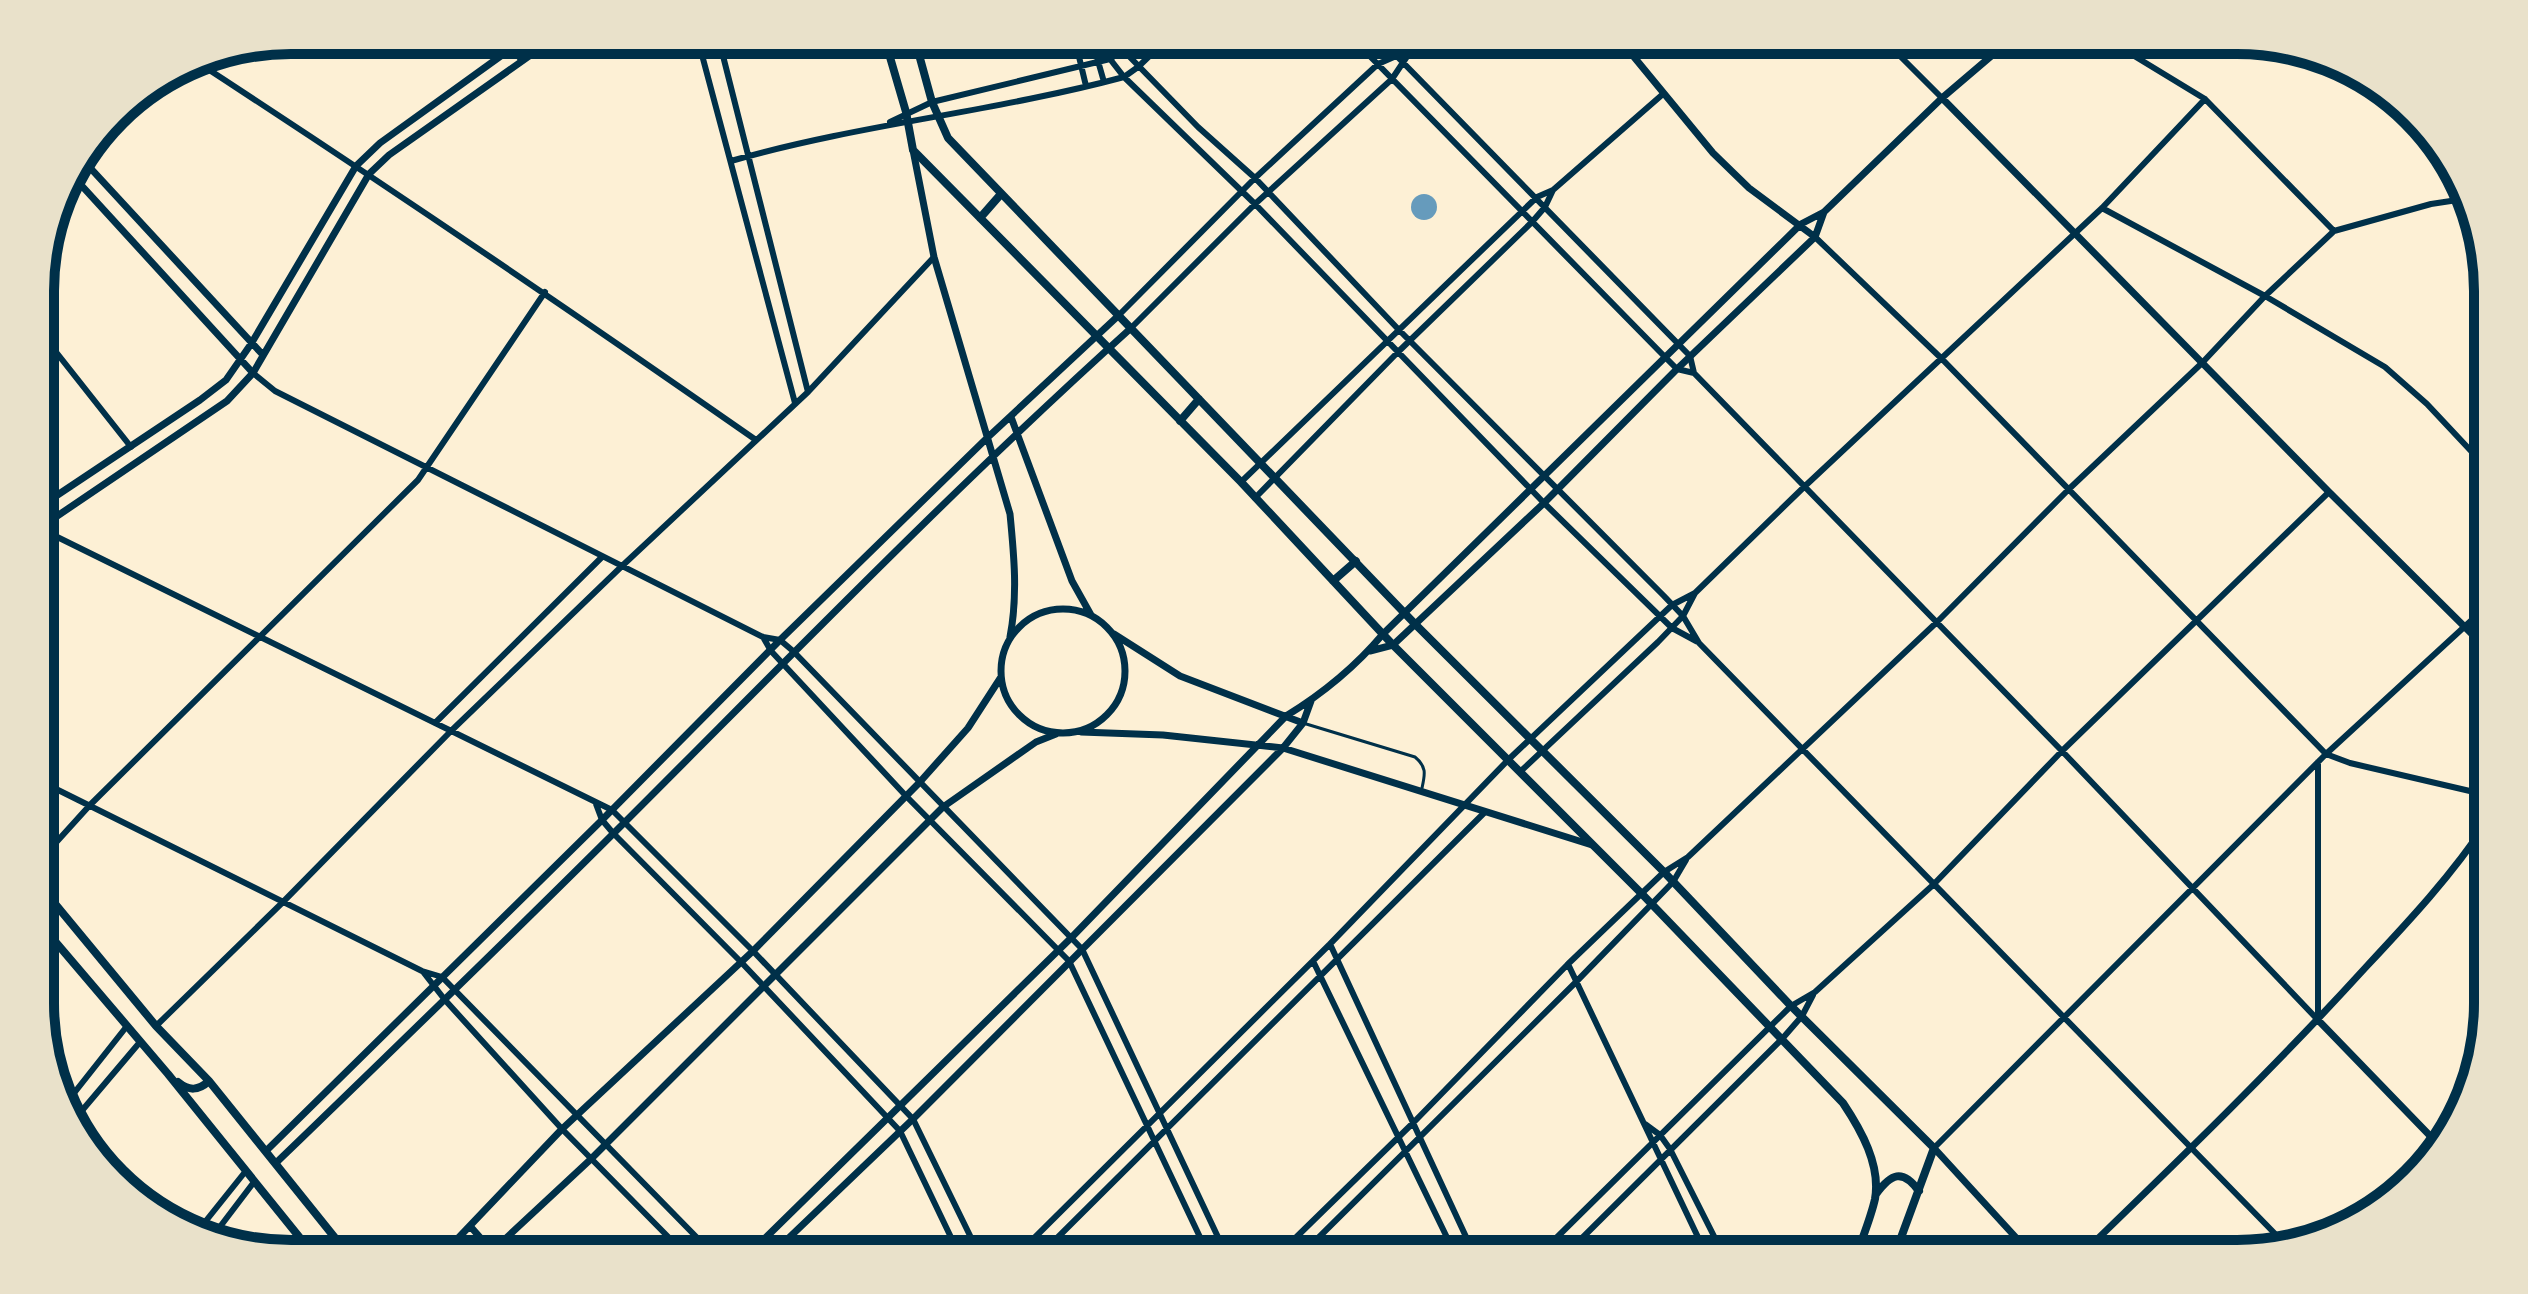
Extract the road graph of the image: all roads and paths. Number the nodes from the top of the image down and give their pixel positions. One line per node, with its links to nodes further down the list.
1 (1368, 54): 24 (street)
2 (1408, 54): 22 (street)
3 (1631, 54): 33 (street)
4 (1898, 54): 34 (street)
5 (1993, 54): 34 (street)
6 (2131, 54): 35 (street)
7 (502, 55): 45 (street)
8 (517, 55): 21 (street)
9 (531, 55): 21 (street)
10 (702, 55): 44 (street)
11 (723, 55): 43 (street)
12 (889, 55): 38 (main road)
13 (919, 55): 37 (main road)
14 (1079, 55): 25 (street)
15 (1096, 55): 23 (street)
16 (1116, 55): 20 (street)
17 (1127, 55): 26 (street)
18 (1151, 55): 26 (street)
19 (1397, 55): 22 (street); 24 (street)
20 (1110, 59): 23 (street); 28 (street)
21 (522, 61): 47 (street)
22 (1403, 61): 29 (street); 54 (street)
23 (1098, 62): 25 (street); 31 (street)
24 (1378, 64): 29 (street); 48 (street)
25 (1081, 65): 30 (street); 32 (street)
26 (1138, 67): 28 (street); 40 (street)
27 (208, 69): 45 (street)
28 (1124, 77): 31 (street); 41 (street)
29 (1392, 79): 51 (street); 59 (street)
30 (1013, 81): 36 (street); 37 (street)
31 (1104, 82): 32 (street)
32 (1086, 86): 36 (street)
33 (1663, 94): 50 (street); 63 (street)
34 (1942, 98): 60 (street); 65 (street)
35 (2205, 99): 58 (street); 64 (street)
36 (1017, 101): 39 (street)
37 (932, 102): 38 (street); 39 (main road)
38 (907, 117): 39 (street); 42 (main road); 43 (street)
39 (938, 117): 53 (main road)
40 (1198, 127): 41 (street); 48 (street)
41 (1188, 139): 52 (street)
42 (913, 150): 61 (main road); 67 (street)
43 (749, 156): 44 (street); 90 (street)
44 (731, 161): 92 (street)
45 (356, 166): 47 (street); 76 (street)
46 (89, 167): 76 (street)
47 (369, 174): 68 (street); 81 (street)
48 (1255, 178): 51 (street); 52 (street)
49 (80, 183): 85 (street)
50 (1553, 190): 54 (street); 57 (street)
51 (1268, 192): 56 (street); 72 (street)
52 (1243, 193): 56 (street); 70 (street)
53 (1001, 194): 61 (main road); 70 (main road)
54 (1537, 197): 57 (street); 59 (street)
55 (2456, 201): 64 (street)
56 (1255, 204): 71 (street); 75 (street)
57 (1545, 207): 62 (street); 77 (street)
58 (2102, 208): 65 (street); 69 (street)
59 (1522, 212): 62 (street); 72 (street)
60 (1824, 212): 63 (street); 66 (street)
61 (980, 218): 73 (main road)
62 (1532, 222): 74 (street); 83 (street)
63 (1801, 224): 66 (street); 77 (street)
64 (2334, 231): 69 (street)
65 (2075, 234): 84 (street); 86 (street)
66 (1815, 237): 82 (street); 84 (street)
67 (934, 257): 90 (street); 100 (street)
68 (545, 292): 101 (street); 106 (street)
69 (2265, 296): 86 (street); 103 (street)
70 (1118, 316): 71 (main road); 73 (street)
71 (1130, 329): 78 (street); 91 (main road)
72 (1399, 330): 74 (street); 75 (street)
73 (1098, 337): 78 (main road); 94 (street)
74 (1410, 340): 80 (street); 93 (street)
75 (1386, 341): 80 (street); 105 (street)
76 (251, 344): 81 (street); 85 (street)
77 (1679, 344): 82 (street); 83 (street)
78 (1109, 349): 95 (main road); 98 (street)
79 (55, 352): 102 (street)
80 (1397, 353): 96 (street); 107 (street)
81 (263, 355): 88 (street)
82 (1690, 356): 87 (street); 89 (street)
83 (1665, 357): 87 (street); 97 (street)
84 (1941, 358): 110 (street); 111 (street)
85 (242, 359): 88 (street); 102 (street)
86 (2202, 363): 111 (street); 114 (street)
87 (1677, 369): 89 (street); 99 (street)
88 (253, 373): 106 (street); 118 (street)
89 (1694, 373): 110 (street)
90 (808, 392): 92 (street)
91 (1199, 399): 95 (main road); 105 (main road)
92 (795, 403): 101 (street)
93 (1477, 407): 96 (street); 108 (street)
94 (1011, 417): 98 (street); 100 (street)
95 (1180, 421): 109 (main road)
96 (1464, 421): 112 (street)
97 (1602, 421): 99 (street); 108 (street)
98 (1017, 433): 104 (street); 133 (street)
99 (1613, 433): 113 (street)
100 (986, 439): 104 (street); 119 (street)
101 (756, 440): 128 (street)
102 (131, 447): 115 (street)
103 (2474, 454)
104 (992, 458): 121 (street); 149 (street)
105 (1261, 463): 107 (main road); 109 (street)
106 (428, 468): 124 (street); 147 (street)
107 (1276, 476): 116 (street); 126 (main road)
108 (1545, 477): 112 (street); 113 (street)
109 (1241, 482): 116 (main road)
110 (1804, 487): 130 (street); 138 (street)
111 (2069, 489): 138 (street); 139 (street)
112 (1532, 490): 117 (street); 122 (street)
113 (1558, 490): 117 (street); 123 (street)
114 (2329, 492): 139 (street); 141 (street)
115 (55, 497)
116 (1255, 498): 129 (main road)
117 (1544, 503): 125 (street); 127 (street)
118 (55, 519)
119 (901, 523): 121 (street); 150 (street)
120 (55, 535): 147 (street)
121 (912, 535): 154 (street)
122 (1473, 547): 125 (street); 132 (street)
123 (1617, 549): 127 (street); 131 (street)
124 (602, 557): 128 (street); 136 (street)
125 (1484, 560): 140 (street)
126 (1356, 561): 129 (main road); 132 (main road)
127 (1605, 562): 134 (street)
128 (622, 566): 143 (street); 148 (street)
129 (1333, 581): 145 (main road)
130 (1695, 593): 131 (street); 135 (street)
131 (1672, 605): 134 (street); 135 (street)
132 (1405, 613): 140 (main road); 145 (street)
133 (1091, 615): 144 (street); 149 (street)
134 (1660, 616): 142 (street); 157 (street)
135 (1683, 616): 142 (street); 151 (street)
136 (542, 617): 143 (street); 163 (street)
137 (2474, 619): 141 (street)
138 (1937, 622): 172 (street); 174 (street)
139 (2197, 622): 174 (street); 175 (street)
140 (1416, 625): 152 (street); 169 (main road)
141 (2466, 627): 146 (street); 175 (street)
142 (1672, 628): 151 (street); 159 (street)
143 (556, 630): 165 (street)
144 (1113, 633): 161 (street); 166 (street)
145 (1383, 634): 152 (main road); 155 (street)
146 (2474, 635)
147 (260, 637): 163 (street); 188 (street)
148 (763, 637): 150 (street); 153 (street)
149 (1010, 637): 158 (street)
150 (780, 640): 153 (street); 154 (street)
151 (1699, 643): 172 (street)
152 (1393, 645): 155 (street); 176 (main road)
153 (771, 651): 156 (street); 162 (street)
154 (793, 651): 156 (street); 181 (street)
155 (1368, 652): 160 (street)
156 (782, 663): 167 (street); 185 (street)
157 (1598, 675): 159 (street); 169 (street)
158 (1001, 677): 168 (street); 181 (street)
159 (1609, 688): 173 (street)
160 (1311, 701): 161 (street); 164 (street)
161 (1286, 716): 164 (street); 170 (street)
162 (701, 720): 167 (street); 178 (street)
163 (435, 723): 165 (street)
164 (1303, 723): 171 (street); 183 (lane)
165 (451, 731): 186 (street); 209 (street)
166 (1081, 732): 168 (street); 170 (street)
167 (713, 733): 180 (street)
168 (1056, 734): 189 (street)
169 (1530, 739): 173 (main road); 176 (street)
170 (1259, 744): 171 (street); 187 (street)
171 (1283, 748): 183 (street); 193 (street)
172 (1802, 748): 201 (street); 205 (street)
173 (1543, 751): 179 (street); 202 (main road)
174 (2062, 751): 205 (street); 207 (street)
175 (2326, 754): 177 (street); 184 (street)
176 (1509, 759): 179 (main road); 190 (street)
177 (2318, 762): 207 (street); 241 (street)
178 (658, 764): 180 (street); 191 (street)
179 (1521, 771): 200 (main road)
180 (671, 776): 196 (street)
181 (919, 783): 185 (street); 189 (street)
182 (54, 788): 188 (street)
183 (1421, 792): 190 (street)
184 (2474, 792)
185 (906, 796): 195 (street); 219 (street)
186 (596, 804): 191 (street); 194 (street)
187 (1201, 804): 193 (street); 214 (street)
188 (90, 805): 199 (street); 209 (street)
189 (943, 807): 195 (street); 214 (street)
190 (1465, 807): 192 (street); 203 (street)
191 (612, 810): 194 (street); 196 (street)
192 (1485, 812): 200 (street); 206 (street)
193 (1213, 818): 218 (street)
194 (602, 820): 197 (street); 210 (street)
195 (929, 820): 217 (street); 226 (street)
196 (626, 822): 197 (street); 219 (street)
197 (613, 833): 213 (street); 223 (street)
198 (2474, 842): 241 (street)
199 (54, 845)
200 (1593, 845): 208 (main road)
201 (1688, 857): 202 (street); 204 (street)
202 (1664, 872): 204 (main road); 208 (street)
203 (1398, 875): 206 (street); 216 (street)
204 (1673, 882): 212 (street); 236 (main road)
205 (1933, 885): 233 (street); 240 (street)
206 (1410, 887): 220 (street)
207 (2193, 888): 240 (street); 241 (street)
208 (1642, 894): 212 (main road); 224 (street)
209 (283, 902): 225 (street); 244 (street)
210 (519, 902): 213 (street); 228 (street)
211 (54, 903): 244 (main road)
212 (1652, 904): 229 (street); 245 (main road)
213 (531, 915): 232 (street)
214 (1072, 937): 217 (street); 218 (street)
215 (54, 940): 243 (main road)
216 (1330, 944): 220 (street); 222 (street)
217 (1059, 949): 221 (street); 235 (street)
218 (1082, 949): 221 (street); 246 (street)
219 (753, 951): 223 (street); 226 (street)
220 (1338, 960): 227 (street); 267 (street)
221 (1069, 961): 238 (street); 250 (street)
222 (1313, 961): 227 (street); 248 (street)
223 (741, 962): 231 (street); 264 (street)
224 (1568, 964): 229 (street); 237 (street)
225 (422, 971): 228 (street); 230 (street)
226 (775, 974): 231 (street); 252 (street)
227 (1321, 975): 254 (street); 273 (street)
228 (442, 977): 230 (street); 232 (street)
229 (1576, 982): 242 (street); 269 (street)
230 (433, 986): 234 (street); 256 (street)
231 (763, 986): 255 (street); 278 (street)
232 (455, 990): 234 (street); 264 (street)
233 (1815, 992): 236 (street); 239 (street)
234 (445, 1000): 258 (street); 271 (street)
235 (1006, 1002): 238 (street); 247 (street)
236 (1791, 1006): 239 (main road); 245 (street)
237 (1524, 1010): 242 (street); 267 (street)
238 (1017, 1013): 253 (street)
239 (1802, 1016): 249 (street); 280 (main road)
240 (2062, 1017): 280 (street); 282 (street)
241 (2318, 1020): 276 (street); 282 (street)
242 (1535, 1022): 275 (street)
243 (127, 1026): 251 (main road); 260 (street)
244 (156, 1026): 259 (main road)
245 (1771, 1028): 249 (main road); 274 (street)
246 (1121, 1033): 250 (street); 263 (street)
247 (972, 1035): 253 (street); 261 (street)
248 (1236, 1036): 254 (street); 263 (street)
249 (1782, 1039): 281 (street); 292 (main road)
250 (1106, 1040): 268 (street)
251 (140, 1042): 257 (main road); 262 (street)
252 (841, 1043): 255 (street); 261 (street)
253 (984, 1047): 266 (street)
254 (1246, 1048): 270 (street)
255 (828, 1054): 265 (street)
256 (356, 1062): 258 (street); 284 (street)
257 (168, 1074): 259 (main road); 288 (main road)
258 (367, 1074): 287 (street)
259 (209, 1081): 284 (main road)
260 (73, 1095)
261 (900, 1105): 265 (street); 266 (street)
262 (81, 1111)
263 (1157, 1112): 268 (street); 270 (street)
264 (578, 1114): 271 (street); 278 (street)
265 (888, 1118): 272 (street); 290 (street)
266 (913, 1119): 272 (street); 294 (street)
267 (1414, 1122): 273 (street); 275 (street)
268 (1146, 1124): 277 (street); 295 (street)
269 (1645, 1124): 274 (street); 279 (street)
270 (1166, 1127): 277 (street); 296 (street)
271 (562, 1129): 285 (street); 306 (street)
272 (900, 1131): 293 (street); 298 (street)
273 (1399, 1135): 283 (street); 299 (street)
274 (1660, 1135): 279 (street); 281 (street)
275 (1420, 1137): 283 (street); 315 (street)
276 (2432, 1138)
277 (1153, 1139): 301 (street); 302 (street)
278 (606, 1142): 285 (street); 330 (street)
279 (1652, 1144): 286 (street); 304 (street)
280 (1934, 1148): 291 (main road); 322 (street)
281 (1670, 1149): 286 (street); 297 (street)
282 (2190, 1149): 311 (street); 323 (street)
283 (1406, 1150): 307 (street); 314 (street)
284 (266, 1151): 287 (main road)
285 (591, 1159): 328 (street); 329 (street)
286 (1660, 1159): 300 (street); 310 (street)
287 (276, 1163): 325 (main road)
288 (245, 1172): 289 (main road); 305 (street)
289 (254, 1182): 308 (street); 324 (main road)
290 (819, 1186): 293 (street); 303 (street)
291 (1919, 1191): 292 (main road); 321 (main road)
292 (1876, 1195): 320 (main road)
293 (831, 1198): 309 (street)
294 (954, 1202): 298 (street); 334 (street)
295 (1066, 1205): 301 (street); 335 (street)
296 (1204, 1208): 302 (street); 338 (street)
297 (1700, 1208): 300 (street); 319 (street)
298 (939, 1211): 333 (street)
299 (1319, 1214): 307 (street); 312 (street)
300 (1688, 1215): 318 (street)
301 (1078, 1217): 336 (street)
302 (1191, 1217): 337 (street)
303 (786, 1218): 309 (street); 331 (street)
304 (1576, 1218): 310 (street); 316 (street)
305 (204, 1223)
306 (470, 1226): 326 (street); 327 (street)
307 (1329, 1227): 313 (street)
308 (219, 1228)
309 (797, 1230): 332 (street)
310 (1588, 1231): 317 (street)
311 (2277, 1236)
312 (1294, 1239)
313 (1317, 1239)
314 (1448, 1239)
315 (1467, 1239)
316 (1555, 1239)
317 (1580, 1239)
318 (1699, 1239)
319 (1716, 1239)
320 (1862, 1239)
321 (1901, 1239)
322 (2017, 1239)
323 (2097, 1239)
324 (302, 1240)
325 (337, 1240)
326 (457, 1240)
327 (481, 1240)
328 (503, 1240)
329 (671, 1240)
330 (699, 1240)
331 (764, 1240)
332 (787, 1240)
333 (952, 1240)
334 (972, 1240)
335 (1032, 1240)
336 (1055, 1240)
337 (1201, 1240)
338 (1219, 1240)

